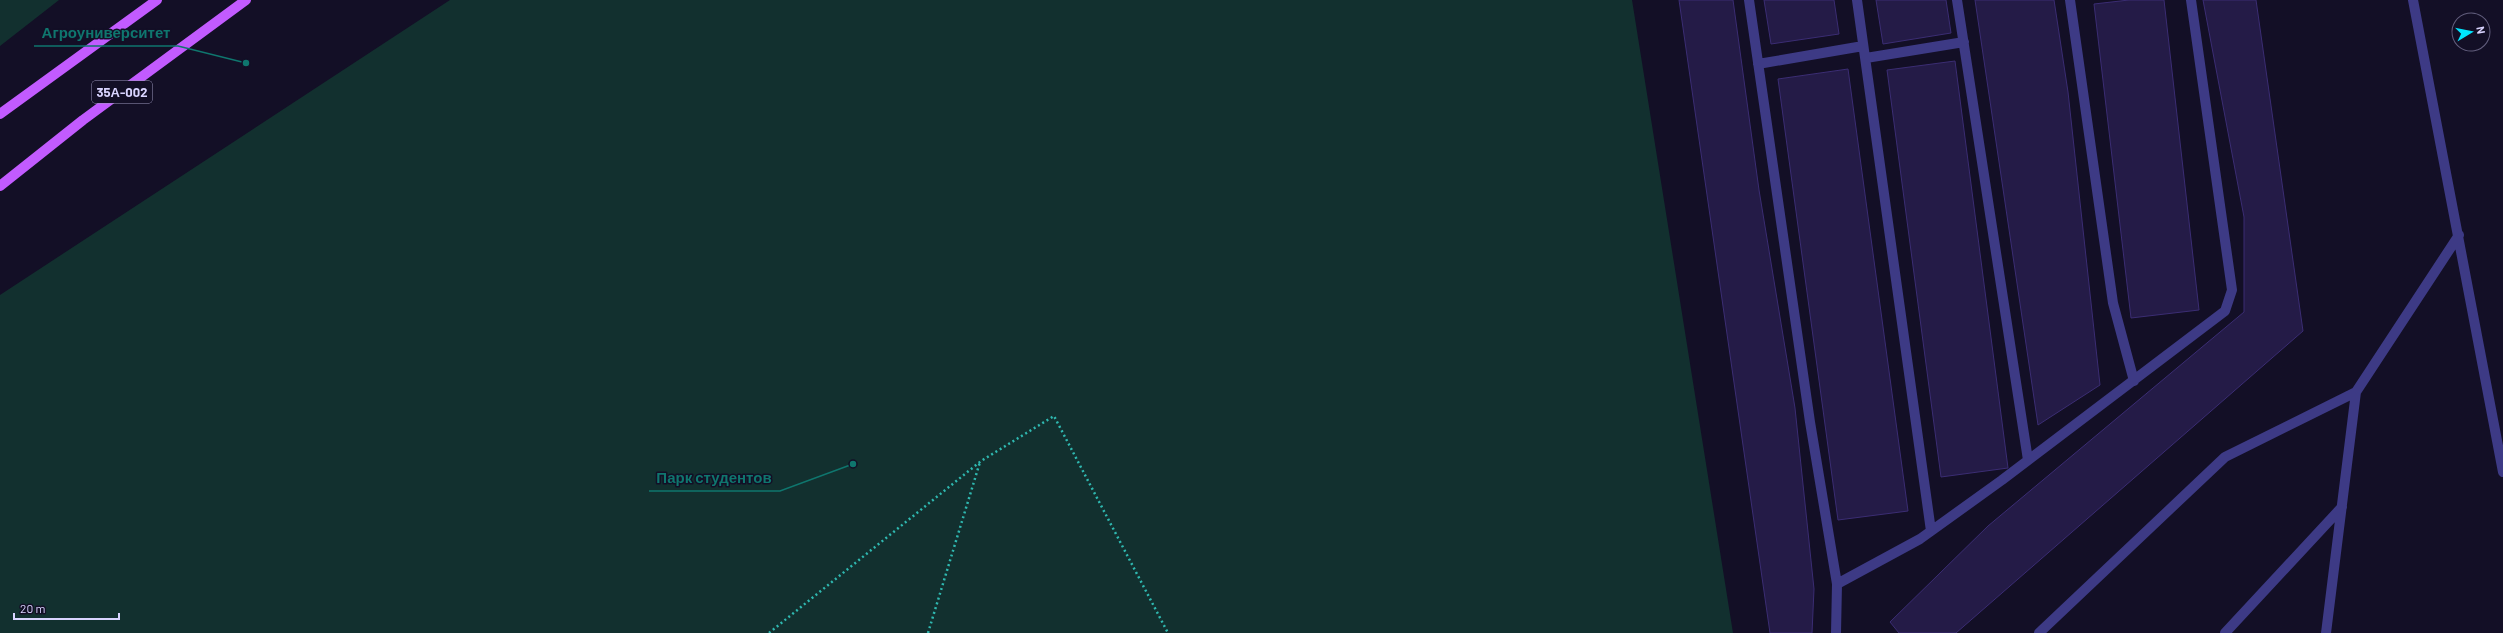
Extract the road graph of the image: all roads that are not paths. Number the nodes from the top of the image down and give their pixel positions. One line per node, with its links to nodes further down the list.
1 (157, 0): 13 (main road)
2 (246, 0): 14 (main road, 35А-002)
3 (1749, 0): 12 (lane)
4 (1857, 0): 10 (lane)
5 (1957, 0): 9 (lane)
6 (2070, 0): 16 (lane)
7 (2190, 0): 16 (lane)
8 (2412, 0): 15 (lane)
9 (1964, 42): 11 (lane); 18 (lane)
10 (1863, 46): 11 (lane); 12 (lane)
11 (1866, 58): 21 (lane)
12 (1758, 64): 22 (lane)
13 (0, 114)
14 (0, 186)
15 (2459, 235): 17 (lane); 19 (lane)
16 (2134, 381): 18 (lane)
17 (2356, 392): 20 (lane); 24 (lane)
18 (2028, 460): 21 (lane)
19 (2503, 472)
20 (2342, 507): 25 (lane); 26 (lane)
21 (1930, 531): 22 (lane)
22 (1837, 584): 23 (lane)
23 (1836, 633)
24 (2039, 633)
25 (2225, 633)
26 (2326, 633)

